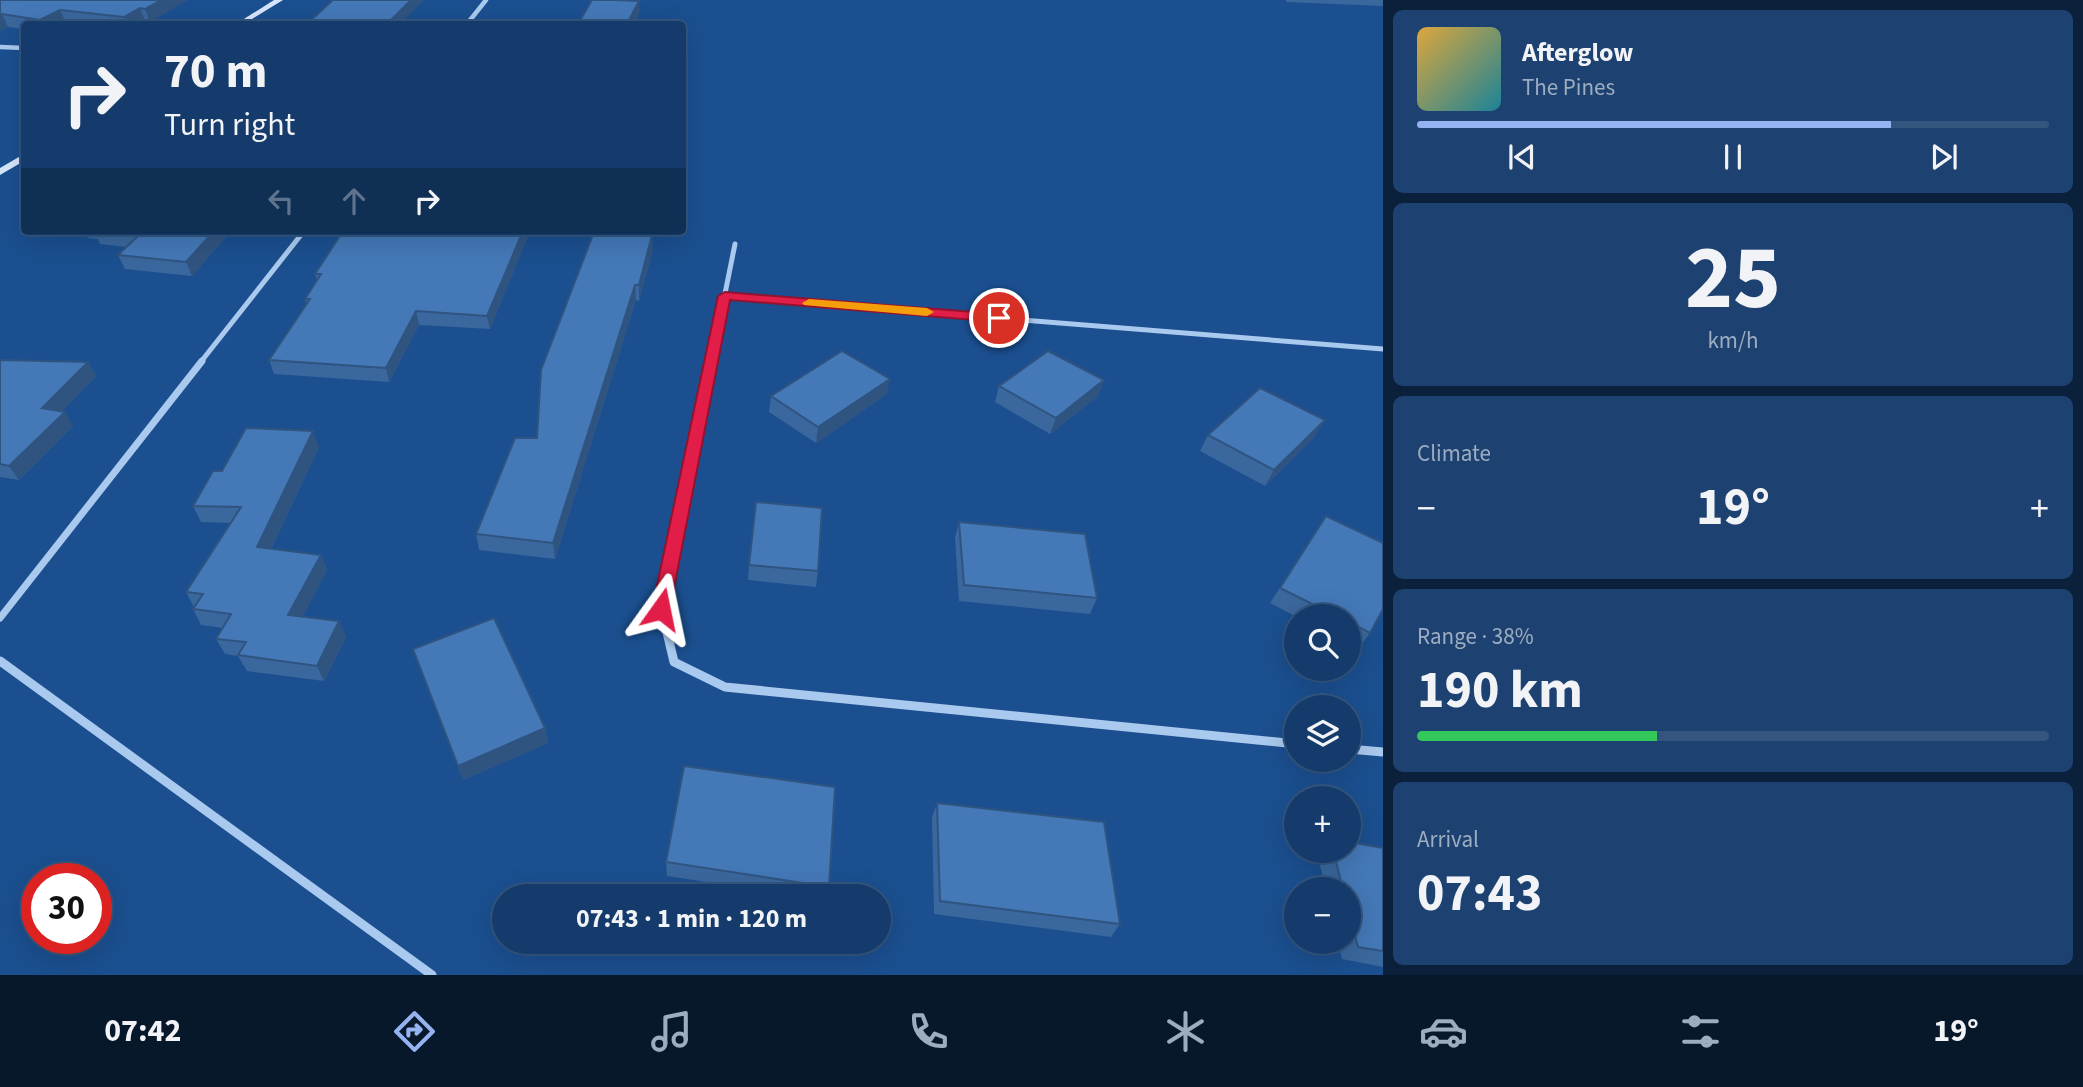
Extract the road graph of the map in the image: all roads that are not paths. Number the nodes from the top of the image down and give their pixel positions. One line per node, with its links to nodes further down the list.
1 (279, 0): 3 (street)
2 (486, 0): 4 (street)
3 (245, 21)
4 (469, 21)
5 (0, 47): 6 (street)
6 (21, 48)
7 (21, 159): 8 (street)
8 (0, 172)
9 (301, 235): 13 (street)
10 (735, 244): 11 (street)
11 (725, 296): 12 (street); 15 (street)
12 (1383, 349)
13 (0, 618)
14 (0, 662): 18 (street)
15 (1284, 743)
16 (1361, 750): 17 (street)
17 (1383, 752)
18 (432, 975)

